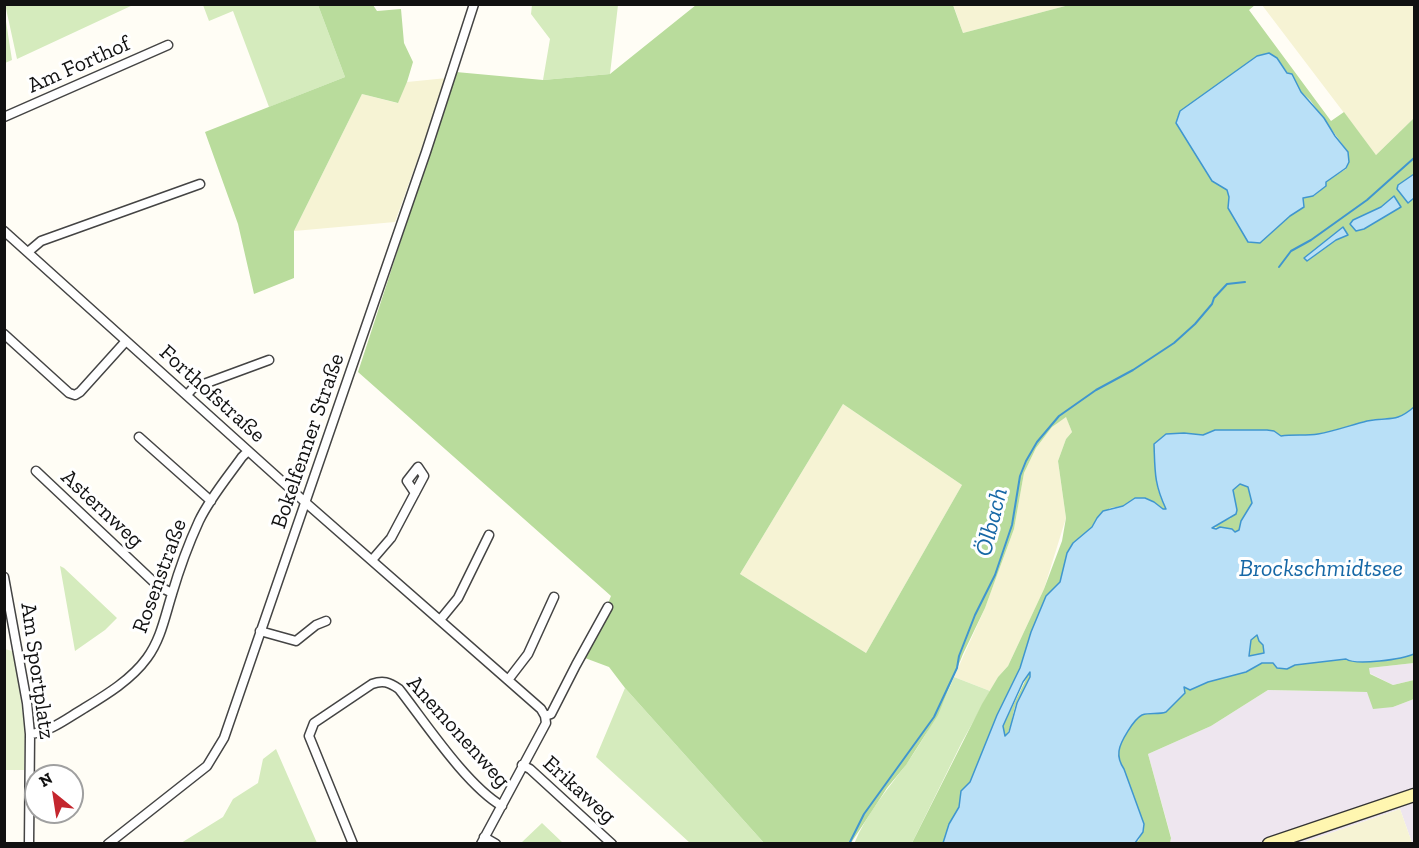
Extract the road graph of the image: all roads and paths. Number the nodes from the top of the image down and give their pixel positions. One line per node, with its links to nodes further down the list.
1 (474, 4): 16 (street, Bokelfenner Straße)
2 (168, 45): 3 (street, Am Forthof)
3 (4, 117)
4 (200, 184): 6 (street)
5 (4, 231): 6 (street, Forthofstraße)
6 (28, 252): 8 (street, Forthofstraße)
7 (4, 334): 8 (street)
8 (126, 341): 10 (street, Forthofstraße)
9 (269, 360): 10 (street)
10 (187, 395): 12 (street, Forthofstraße)
11 (139, 437): 15 (street)
12 (248, 451): 15 (street, Rosenstraße); 16 (street, Forthofstraße)
13 (36, 471): 20 (street, Asternweg)
14 (415, 493): 18 (street)
15 (211, 501): 20 (street, Rosenstraße)
16 (305, 502): 18 (street, Forthofstraße); 25 (street, Bokelfenner Straße)
17 (489, 535): 23 (street)
18 (372, 560): 23 (street, Forthofstraße)
19 (4, 577): 28 (street, Am Sportplatz)
20 (172, 593): 28 (street, Rosenstraße)
21 (554, 597): 26 (street)
22 (608, 607): 27 (street)
23 (440, 620): 26 (street, Forthofstraße)
24 (326, 621): 25 (street)
25 (260, 631): 34 (street, Bokelfenner Straße)
26 (508, 680): 27 (street, Forthofstraße)
27 (545, 716): 29 (street)
28 (30, 734): 33 (street, Am Sportplatz)
29 (522, 765): 31 (street); 37 (street, Erikaweg)
30 (1414, 795): 38 (main road)
31 (502, 806): 32 (street); 35 (street, Anemonenweg)
32 (483, 840): 36 (street)
33 (29, 843)
34 (108, 843)
35 (353, 843)
36 (496, 843)
37 (612, 843)
38 (1269, 843)

